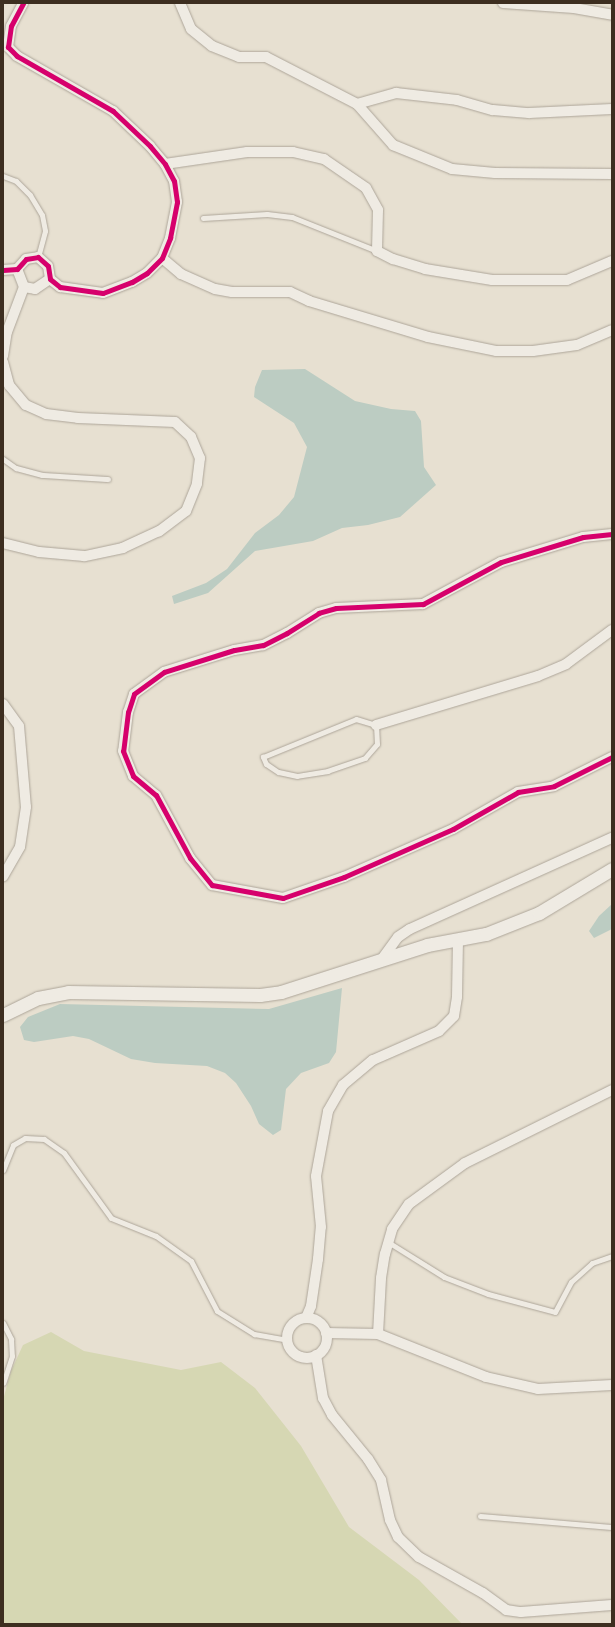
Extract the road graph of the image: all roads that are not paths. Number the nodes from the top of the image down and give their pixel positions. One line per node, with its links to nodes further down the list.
1 (23, 3): 7 (street)
2 (180, 3): 5 (street)
3 (502, 3): 4 (street)
4 (612, 15)
5 (357, 104): 6 (street); 8 (street)
6 (612, 109)
7 (165, 164): 11 (street); 13 (street)
8 (612, 174)
9 (3, 176): 12 (lane)
10 (203, 218): 11 (lane)
11 (377, 251): 14 (street)
12 (38, 257): 15 (street); 17 (street)
13 (162, 258): 17 (street); 19 (street)
14 (612, 261)
15 (17, 269): 16 (street); 18 (street)
16 (3, 270)
17 (50, 279): 18 (street)
18 (24, 287): 20 (street)
19 (612, 330)
20 (3, 356)
21 (3, 362): 25 (street)
22 (3, 459): 23 (lane)
23 (108, 479)
24 (612, 534): 29 (street)
25 (3, 543)
26 (612, 630): 28 (street)
27 (3, 704): 32 (street)
28 (376, 725): 28 (lane)
29 (612, 757)
30 (612, 838): 34 (street)
31 (612, 869): 33 (street)
32 (3, 877)
33 (458, 939): 34 (street); 40 (street)
34 (382, 959): 35 (street)
35 (3, 1015)
36 (612, 1090): 38 (street)
37 (3, 1170): 44 (lane)
38 (388, 1242): 39 (lane); 43 (street)
39 (612, 1256)
40 (306, 1318): 42 (street); 44 (street)
41 (3, 1323): 46 (lane)
42 (326, 1333): 43 (street); 45 (street)
43 (378, 1334): 47 (street)
44 (287, 1340): 45 (street)
45 (316, 1356): 50 (street)
46 (3, 1383)
47 (612, 1385)
48 (480, 1516): 49 (lane)
49 (612, 1527)
50 (612, 1605)

